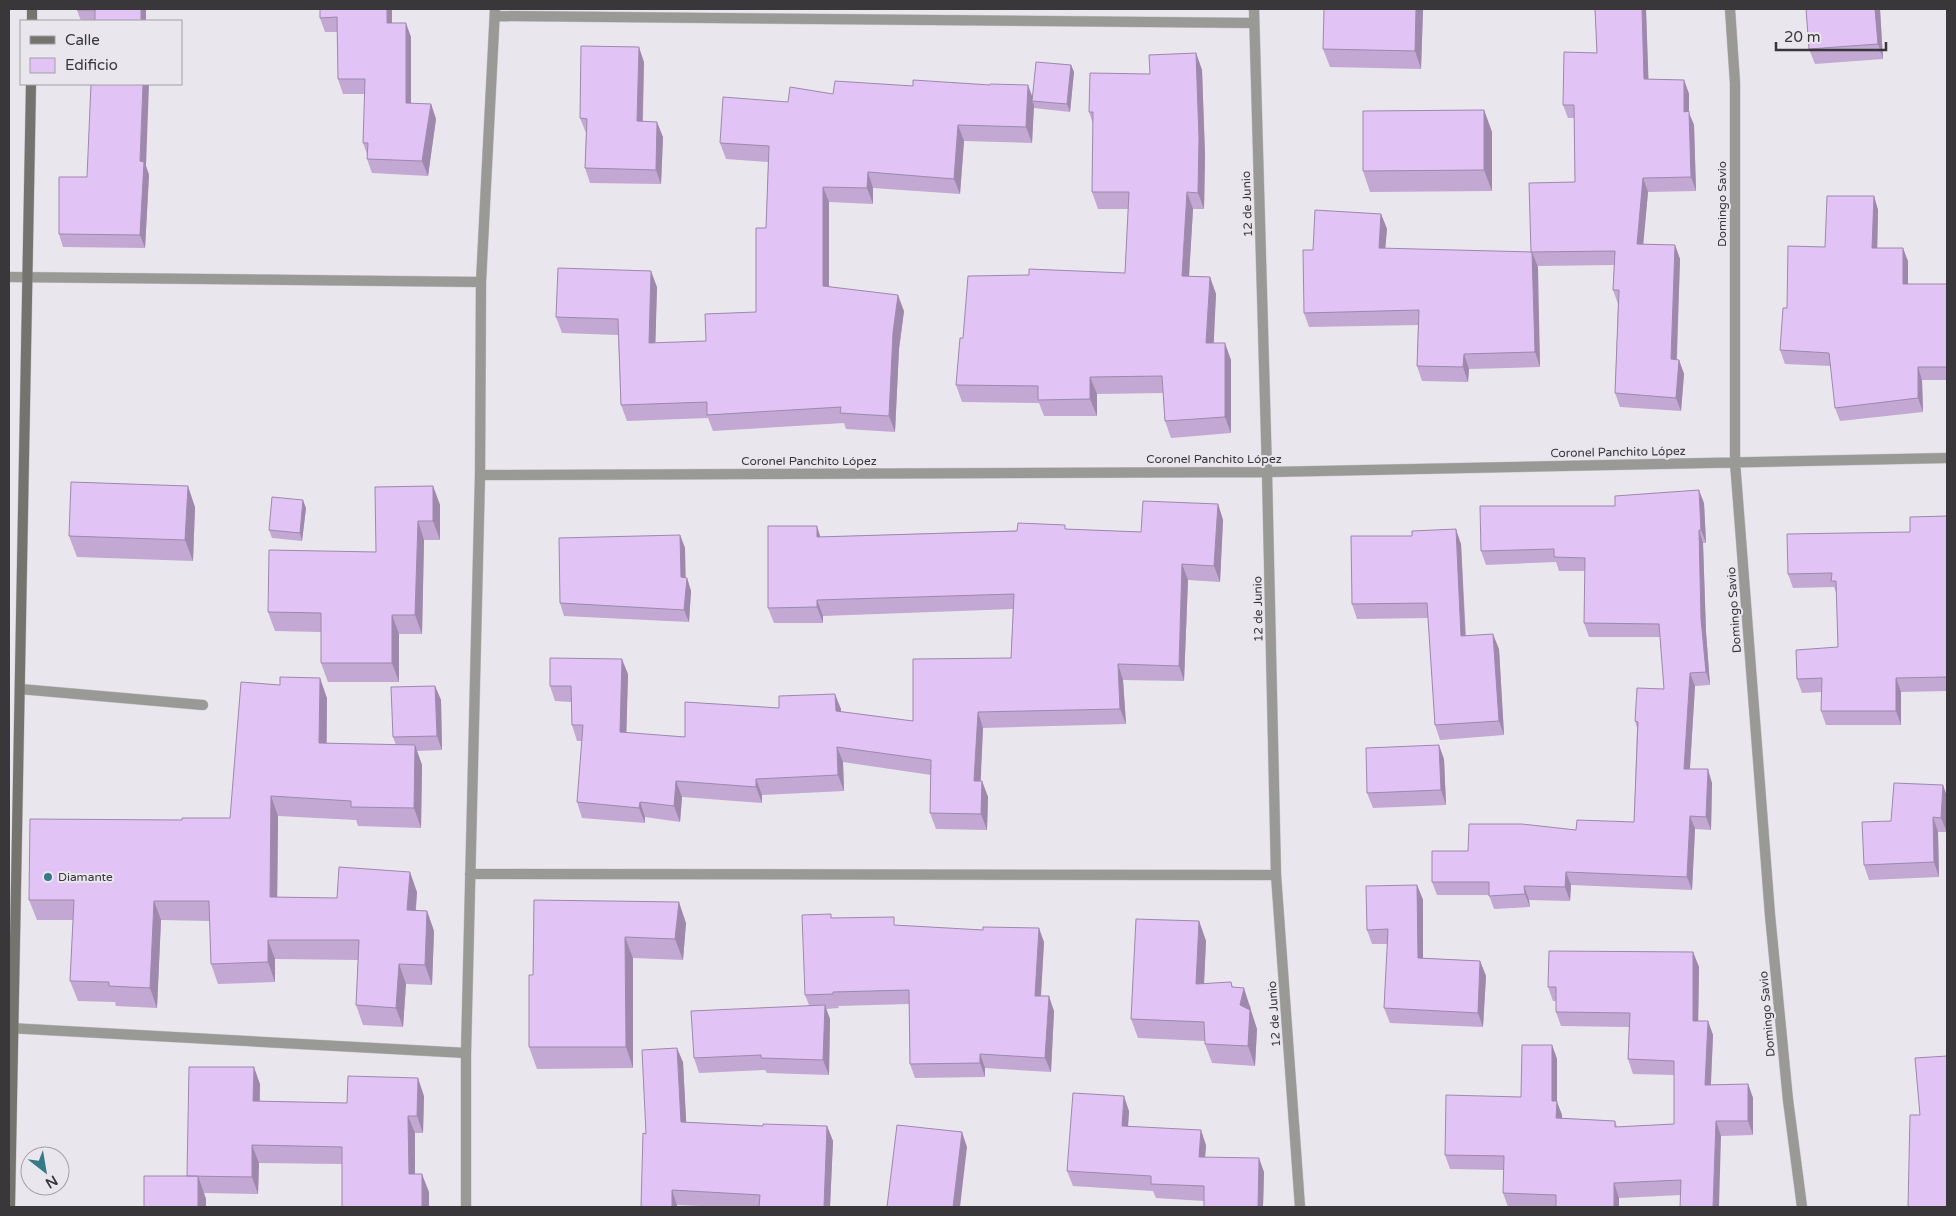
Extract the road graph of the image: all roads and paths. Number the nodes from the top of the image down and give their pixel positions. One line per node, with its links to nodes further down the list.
1 (1254, 9): 4 (street, 12 de Junio)
2 (1730, 9): 10 (street, Domingo Savio)
3 (495, 12): 4 (street); 8 (street)
4 (1254, 23): 11 (street, 12 de Junio)
5 (31, 85): 6 (main road)
6 (28, 277): 7 (street); 8 (street); 13 (main road)
7 (9, 278)
8 (481, 282): 12 (street)
9 (1947, 458): 10 (street, Coronel Panchito López)
10 (1735, 462): 11 (street, Coronel Panchito López); 22 (street, Domingo Savio)
11 (1267, 472): 12 (street, Coronel Panchito López); 16 (street, 12 de Junio)
12 (480, 475): 15 (street)
13 (20, 689): 14 (street); 17 (main road)
14 (203, 706)
15 (470, 874): 16 (street); 18 (street)
16 (1276, 875): 21 (street, 12 de Junio)
17 (11, 1028): 18 (street); 19 (main road)
18 (466, 1053): 20 (street)
19 (10, 1207)
20 (466, 1207)
21 (1300, 1207)
22 (1802, 1207)

